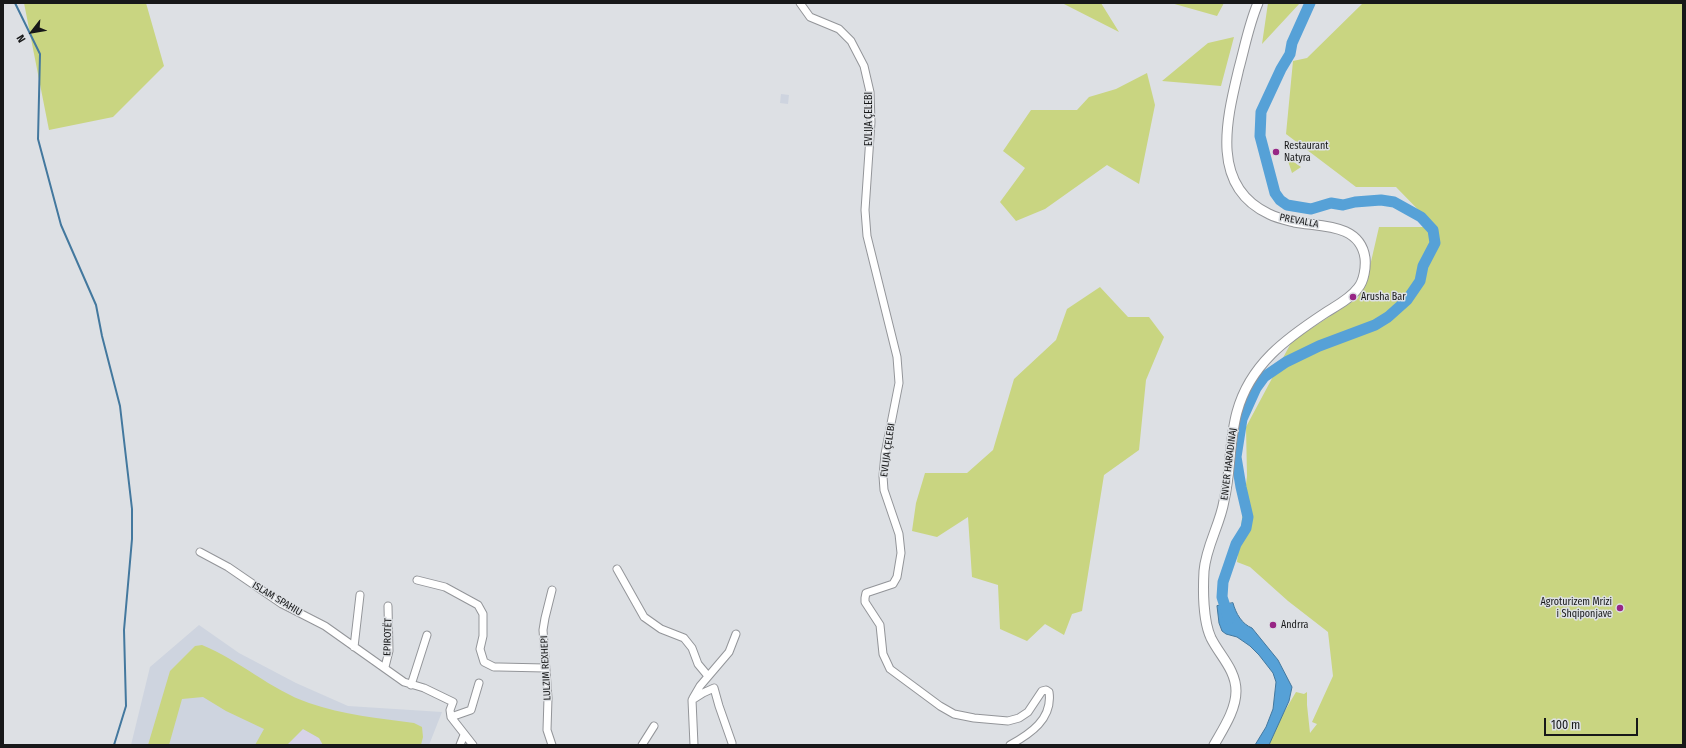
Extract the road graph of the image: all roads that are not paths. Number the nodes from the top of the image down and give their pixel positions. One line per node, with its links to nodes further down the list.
1 (800, 3): 28 (street, EVLIJA ÇELEBI)
2 (1258, 3): 3 (main road, PREVALLA)
3 (1259, 366): 29 (main road, ENVER HARADINAJ)
4 (200, 552): 12 (street, ISLAM SPAHIU)
5 (616, 569): 15 (street)
6 (417, 580): 14 (street)
7 (552, 590): 14 (street, LULZIM REXHEPI)
8 (360, 595): 12 (street)
9 (388, 606): 13 (street, EPIROTËT)
10 (736, 634): 15 (street)
11 (427, 636): 17 (street)
12 (354, 647): 13 (street, ISLAM SPAHIU)
13 (385, 667): 17 (street, ISLAM SPAHIU)
14 (545, 668): 25 (street, LULZIM REXHEPI)
15 (708, 676): 18 (street)
16 (479, 683): 19 (street)
17 (411, 685): 19 (street, ISLAM SPAHIU)
18 (692, 700): 22 (street); 27 (street)
19 (451, 717): 21 (street)
20 (654, 726): 26 (street)
21 (464, 735): 23 (street); 24 (street)
22 (732, 743)
23 (460, 745)
24 (473, 745)
25 (552, 745)
26 (642, 745)
27 (694, 745)
28 (1010, 745)
29 (1214, 745)

